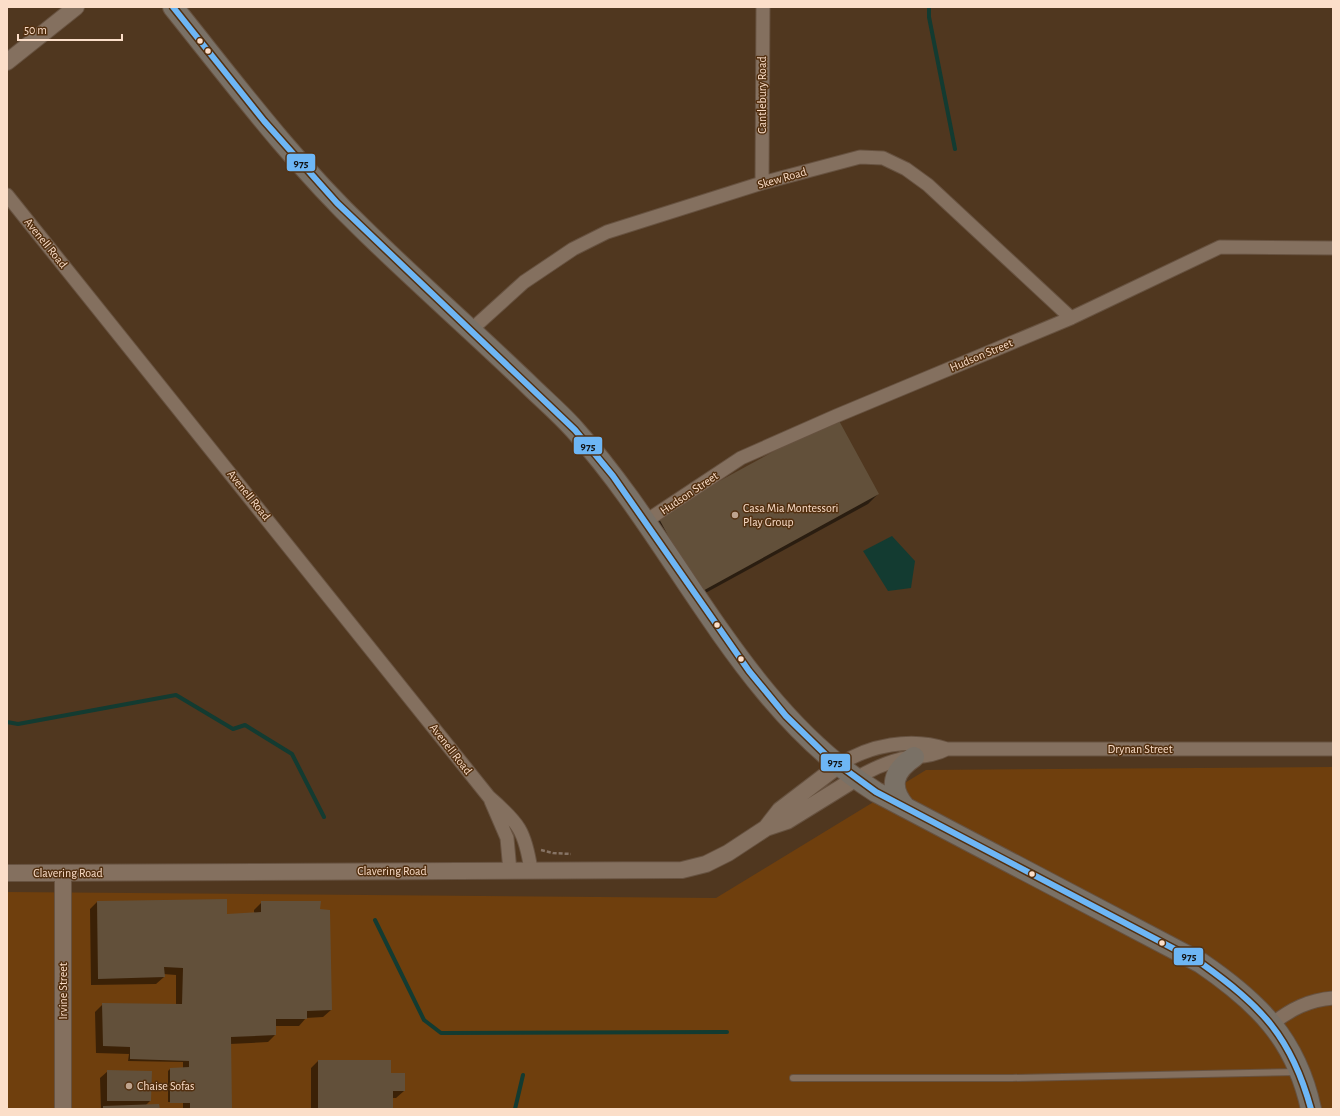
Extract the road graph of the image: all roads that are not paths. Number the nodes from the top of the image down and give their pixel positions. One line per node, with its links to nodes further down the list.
1 (76, 7): 4 (street)
2 (173, 7): 9 (main road)
3 (763, 7): 5 (street, Cantlebury Road)
4 (7, 62)
5 (762, 183): 8 (street, Skew Road); 9 (street, Skew Road)
6 (7, 194): 16 (street, Avenell Road)
7 (1333, 248): 8 (street, Hudson Street)
8 (1070, 318): 10 (street, Hudson Street)
9 (471, 330): 10 (main road)
10 (646, 521): 14 (main road)
11 (947, 749): 12 (street, Drynan Street); 13 (street, Drynan Street); 14 (street, Drynan Street)
12 (1333, 749)
13 (914, 757): 15 (street, Drynan Street); 17 (main road)
14 (838, 765): 15 (main road); 18 (street, Clavering Road)
15 (856, 779): 17 (main road); 18 (street, Clavering Road)
16 (489, 797): 19 (street, Avenell Road); 20 (street, Avenell Road)
17 (905, 808): 24 (main road)
18 (766, 828): 19 (street, Clavering Road)
19 (531, 870): 20 (street, Clavering Road)
20 (510, 871): 22 (street, Clavering Road)
21 (7, 873): 22 (street, Clavering Road)
22 (63, 873): 27 (street, Irvine Street)
23 (1333, 998): 24 (street)
24 (1272, 1024): 25 (main road)
25 (1300, 1072): 26 (lane); 28 (main road)
26 (793, 1078)
27 (63, 1109)
28 (1311, 1109)

